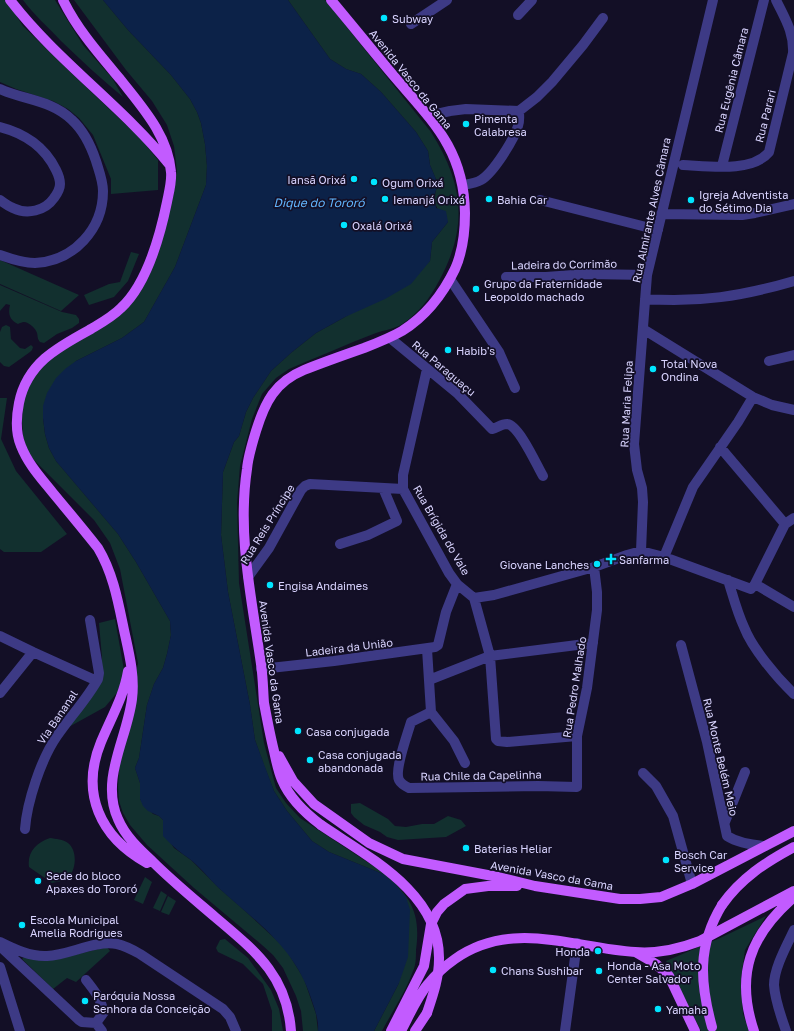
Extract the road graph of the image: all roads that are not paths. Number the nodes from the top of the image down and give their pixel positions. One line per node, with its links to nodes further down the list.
1 (10, 0): 17 (main road)
2 (63, 0): 17 (main road)
3 (331, 0): 14 (main road, Avenida Vasco da Gama)
4 (447, 0): 11 (street)
5 (532, 0): 9 (street)
6 (713, 0): 23 (street, Rua Almirante Alves Câmara)
7 (764, 0): 18 (street, Rua Eugênia Câmara)
8 (776, 0): 18 (street, Rua Parari)
9 (518, 15)
10 (603, 18): 13 (street)
11 (411, 24)
12 (0, 89): 25 (street)
13 (519, 111): 14 (street); 19 (street)
14 (428, 116): 19 (main road, Avenida Vasco da Gama)
15 (0, 127): 20 (street)
16 (683, 165): 18 (street, Rua Parari)
17 (170, 166): 62 (main road)
18 (722, 166)
19 (463, 185): 28 (main road, Avenida Vasco da Gama)
20 (0, 200)
21 (540, 200): 24 (street)
22 (794, 204): 23 (street)
23 (661, 214): 24 (street, Rua Almirante Alves Câmara)
24 (658, 230): 26 (street, Rua Almirante Alves Câmara)
25 (0, 255)
26 (648, 275): 27 (street, Ladeira do Corrimão); 30 (street, Rua Almirante Alves Câmara)
27 (506, 277)
28 (450, 279): 32 (main road, Avenida Vasco da Gama); 36 (street)
29 (794, 281): 30 (street)
30 (645, 299): 31 (street, Rua Almirante Alves Câmara)
31 (643, 329): 37 (street); 46 (street, Rua Maria Felipa)
32 (390, 338): 35 (street, Rua Paraguaçu); 49 (main road, Avenida Vasco da Gama)
33 (794, 355): 34 (street)
34 (769, 361)
35 (427, 369): 40 (street, Rua Paraguaçu); 42 (street, Rua Brígida do Vale)
36 (515, 388)
37 (753, 397): 38 (street); 39 (street)
38 (794, 410)
39 (720, 447): 44 (street); 47 (street)
40 (543, 476)
41 (383, 488): 42 (street, Rua Reis Príncipe); 45 (street); 49 (street, Rua Reis Príncipe)
42 (404, 490): 51 (street, Rua Brígida do Vale)
43 (794, 518): 44 (street)
44 (785, 524): 52 (street)
45 (340, 544)
46 (641, 551): 47 (street); 48 (street)
47 (664, 557): 50 (street)
48 (594, 567): 53 (street); 57 (street, Rua Pedro Malhado)
49 (248, 577): 63 (main road, Avenida Vasco da Gama)
50 (728, 580): 52 (street); 67 (street)
51 (457, 584): 53 (street, Rua Brígida do Vale); 59 (street, Ladeira da União)
52 (755, 584): 54 (street)
53 (474, 598): 61 (street)
54 (794, 607)
55 (90, 620): 65 (street)
56 (0, 636): 60 (street)
57 (593, 643): 61 (street); 69 (street, Rua Pedro Malhado)
58 (681, 644): 75 (street, Rua Monte Belém Meio)
59 (427, 649): 63 (street, Ladeira da União); 64 (street)
60 (33, 652): 65 (street); 66 (street)
61 (490, 656): 64 (street); 69 (street)
62 (130, 659): 80 (main road); 80 (main road)
63 (261, 669): 70 (main road, Avenida Vasco da Gama)
64 (429, 680): 68 (street)
65 (98, 681): 76 (street, Via Bananal)
66 (0, 693)
67 (794, 694)
68 (431, 712): 71 (street); 74 (street, Rua Chile da Capelinha)
69 (577, 736): 74 (street, Rua Pedro Malhado)
70 (271, 738): 82 (main road, Avenida Vasco da Gama); 100 (main road, Avenida Vasco da Gama, bridge)
71 (465, 763)
72 (745, 772): 75 (street)
73 (643, 773): 81 (street)
74 (577, 787)
75 (724, 822): 78 (street, Rua Monte Belém Meio)
76 (25, 829)
77 (794, 830): 78 (main road, Avenida Vasco da Gama)
78 (765, 846): 81 (main road, Avenida Vasco da Gama)
79 (794, 847): 94 (main road, bridge)
80 (162, 870): 97 (main road)
81 (692, 884): 82 (main road, Avenida Vasco da Gama)
82 (535, 886): 98 (main road)
83 (794, 891): 89 (main road)
84 (794, 897): 103 (main road)
85 (794, 930): 104 (street)
86 (0, 942): 96 (street)
87 (577, 943): 89 (main road); 99 (main road); 101 (street)
88 (0, 945): 93 (street)
89 (635, 952): 102 (main road)
90 (0, 967): 92 (street)
91 (86, 980): 93 (street)
92 (5, 998): 95 (street)
93 (99, 1027)
94 (713, 1029)
95 (20, 1031)
96 (236, 1031)
97 (291, 1031)
98 (391, 1031)
99 (401, 1031)
100 (416, 1031)
101 (565, 1031)
102 (695, 1031)
103 (754, 1031)
104 (786, 1031)

